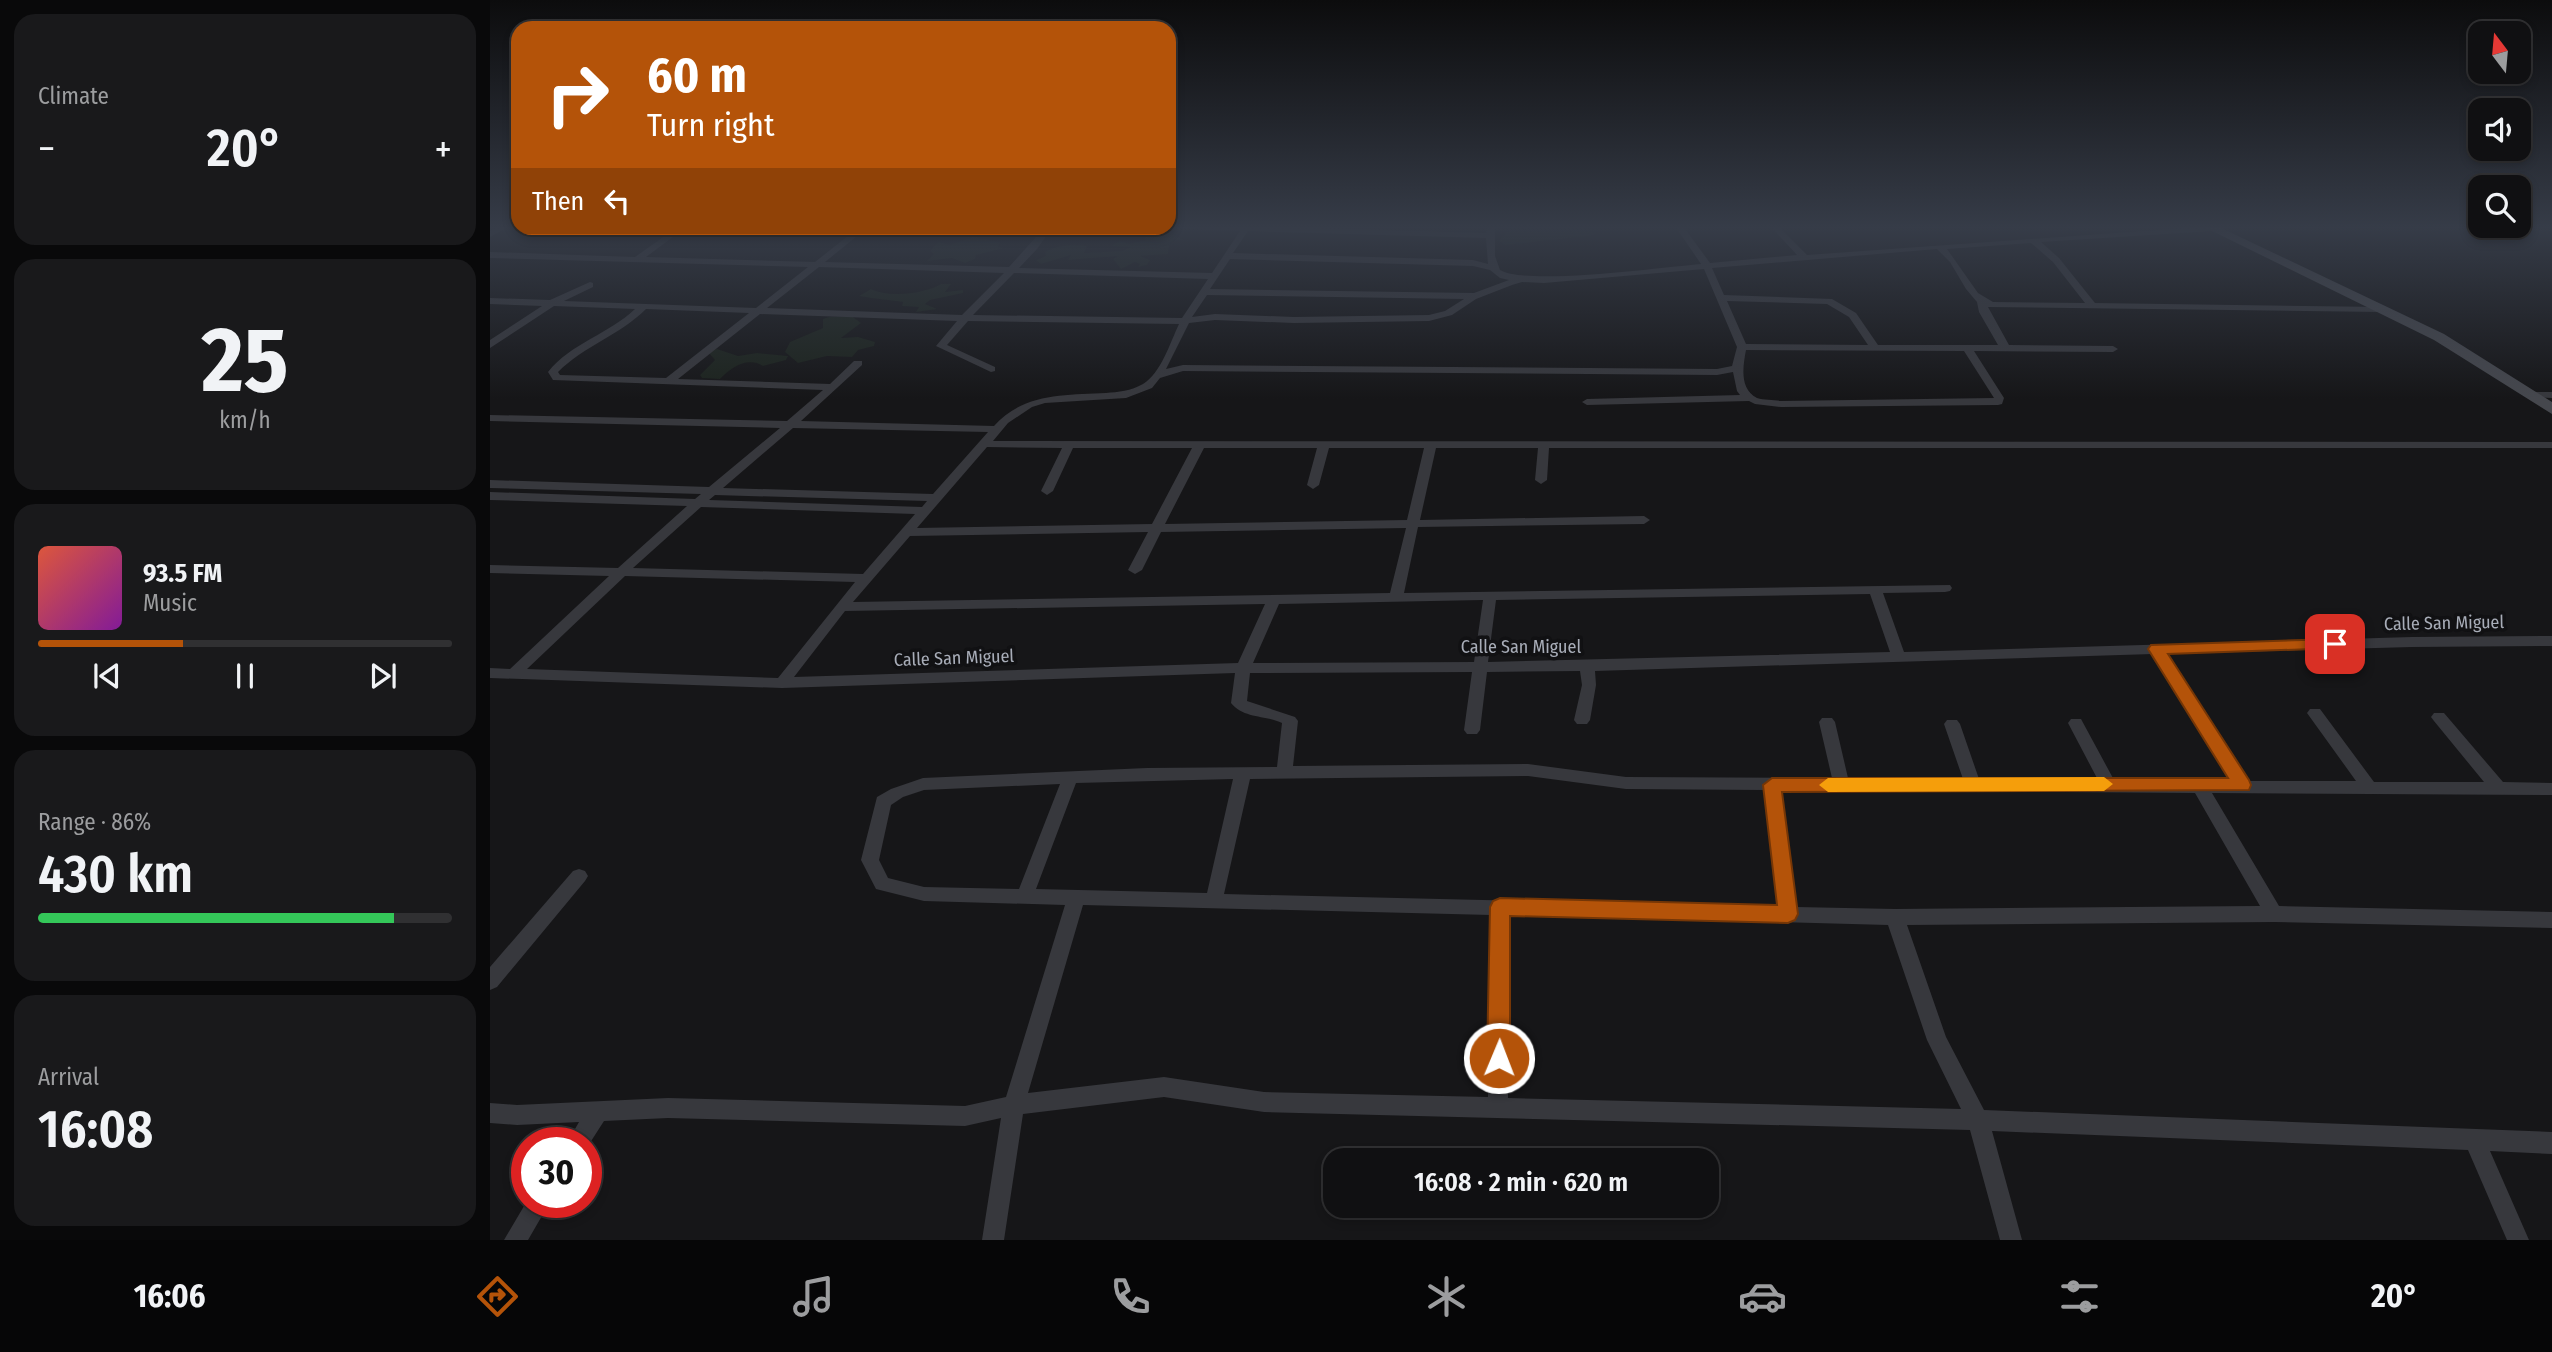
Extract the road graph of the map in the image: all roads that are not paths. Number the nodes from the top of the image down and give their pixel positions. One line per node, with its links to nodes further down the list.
1 (789, 284): 18 (street)
2 (998, 284): 20 (street)
3 (1209, 284): 10 (street)
4 (1507, 284): 11 (street)
5 (1714, 284): 12 (street)
6 (1970, 284): 14 (street)
7 (2075, 284): 17 (street)
8 (2329, 284): 19 (main road)
9 (590, 285): 15 (street)
10 (1204, 292): 11 (street); 21 (street)
11 (1475, 296): 21 (street)
12 (1720, 298): 23 (street); 24 (street)
13 (490, 301): 15 (street)
14 (1982, 302): 17 (street); 26 (street)
15 (552, 303): 16 (street); 22 (street)
16 (644, 306): 18 (street); 34 (street)
17 (2092, 306): 19 (street)
18 (756, 309): 20 (street); 34 (street)
19 (2381, 309): 36 (main road)
20 (965, 318): 21 (street); 31 (street)
21 (1185, 321): 28 (street)
22 (490, 345)
23 (1742, 347): 24 (street); 32 (street)
24 (1875, 348): 25 (street)
25 (1967, 348): 26 (street); 38 (street)
26 (2005, 348): 27 (street)
27 (2113, 349)
28 (1168, 358): 30 (street); 33 (street)
29 (859, 363): 35 (street)
30 (1183, 368): 32 (street); 33 (street)
31 (991, 369)
32 (1738, 373): 38 (street)
33 (1158, 375): 43 (street)
34 (670, 380): 35 (street)
35 (834, 387): 42 (street)
36 (2532, 395): 37 (street); 40 (main road)
37 (2552, 395)
38 (1749, 398): 39 (street)
39 (1587, 401)
40 (2552, 409)
41 (490, 418): 42 (street)
42 (790, 425): 43 (street); 54 (street)
43 (997, 429): 44 (street)
44 (983, 444): 45 (street); 57 (street)
45 (1069, 444): 46 (street); 55 (street)
46 (1200, 444): 47 (street); 62 (street)
47 (1324, 444): 48 (street); 53 (street)
48 (1432, 444): 49 (street); 61 (street)
49 (1544, 444): 50 (street); 51 (street)
50 (2552, 445)
51 (1541, 480)
52 (490, 484): 54 (street)
53 (1313, 485)
54 (712, 491): 57 (street); 58 (street)
55 (1047, 491)
56 (490, 496): 58 (street)
57 (937, 498): 59 (street)
58 (698, 503): 59 (street); 66 (street)
59 (925, 511): 63 (street)
60 (1644, 520): 61 (street)
61 (1412, 523): 62 (street); 71 (street)
62 (1159, 526): 63 (street); 65 (street)
63 (906, 532): 67 (street)
64 (490, 569): 66 (street)
65 (1135, 570)
66 (619, 574): 67 (street); 81 (street)
67 (866, 578): 73 (street)
68 (1945, 588): 69 (street)
69 (1875, 589): 70 (street); 76 (street)
70 (1490, 596): 71 (street); 77 (street)
71 (1396, 598): 72 (street)
72 (1274, 599): 73 (street); 79 (street)
73 (841, 607): 82 (street)
74 (2552, 641): 75 (street, Calle San Miguel)
75 (2157, 649): 76 (street, Calle San Miguel); 98 (street)
76 (1899, 657): 78 (street, Calle San Miguel)
77 (1480, 666): 78 (street, Calle San Miguel); 79 (street, Calle San Miguel); 89 (street)
78 (1587, 666): 85 (street)
79 (1243, 668): 82 (street, Calle San Miguel); 91 (street)
80 (490, 673): 81 (street, Calle San Miguel)
81 (513, 674): 82 (street, Calle San Miguel)
82 (782, 682)
83 (2315, 713): 99 (street)
84 (2439, 718): 100 (street)
85 (1582, 720)
86 (1826, 722): 96 (street)
87 (2076, 723): 94 (street)
88 (1952, 724): 93 (street)
89 (1472, 730)
90 (1243, 773): 91 (street); 92 (street); 105 (street)
91 (1284, 773): 95 (street)
92 (1070, 778): 103 (street); 103 (street)
93 (1973, 784): 94 (street); 96 (street)
94 (2108, 784): 97 (street)
95 (1772, 785): 96 (street); 107 (street)
96 (1842, 785)
97 (2199, 785): 98 (street); 108 (street)
98 (2242, 785): 99 (street)
99 (2369, 786): 100 (street)
100 (2498, 788): 101 (street)
101 (2552, 789)
102 (579, 876): 111 (street)
103 (1025, 895): 104 (street)
104 (1077, 896): 105 (street); 112 (street)
105 (1214, 900): 106 (street)
106 (1500, 907): 107 (street); 113 (street)
107 (1788, 914): 109 (street)
108 (2274, 914): 109 (street); 110 (street)
109 (1895, 917): 116 (street)
110 (2552, 920)
111 (490, 981)
112 (1014, 1105): 113 (street); 114 (street); 122 (street)
113 (1498, 1108): 116 (street)
114 (598, 1111): 115 (street); 117 (street)
115 (490, 1113)
116 (1978, 1121): 118 (street); 123 (street)
117 (588, 1127)
118 (2474, 1139): 119 (street); 124 (street)
119 (2552, 1143)
120 (529, 1218): 121 (street)
121 (515, 1240)
122 (993, 1240)
123 (2011, 1240)
124 (2518, 1240)

